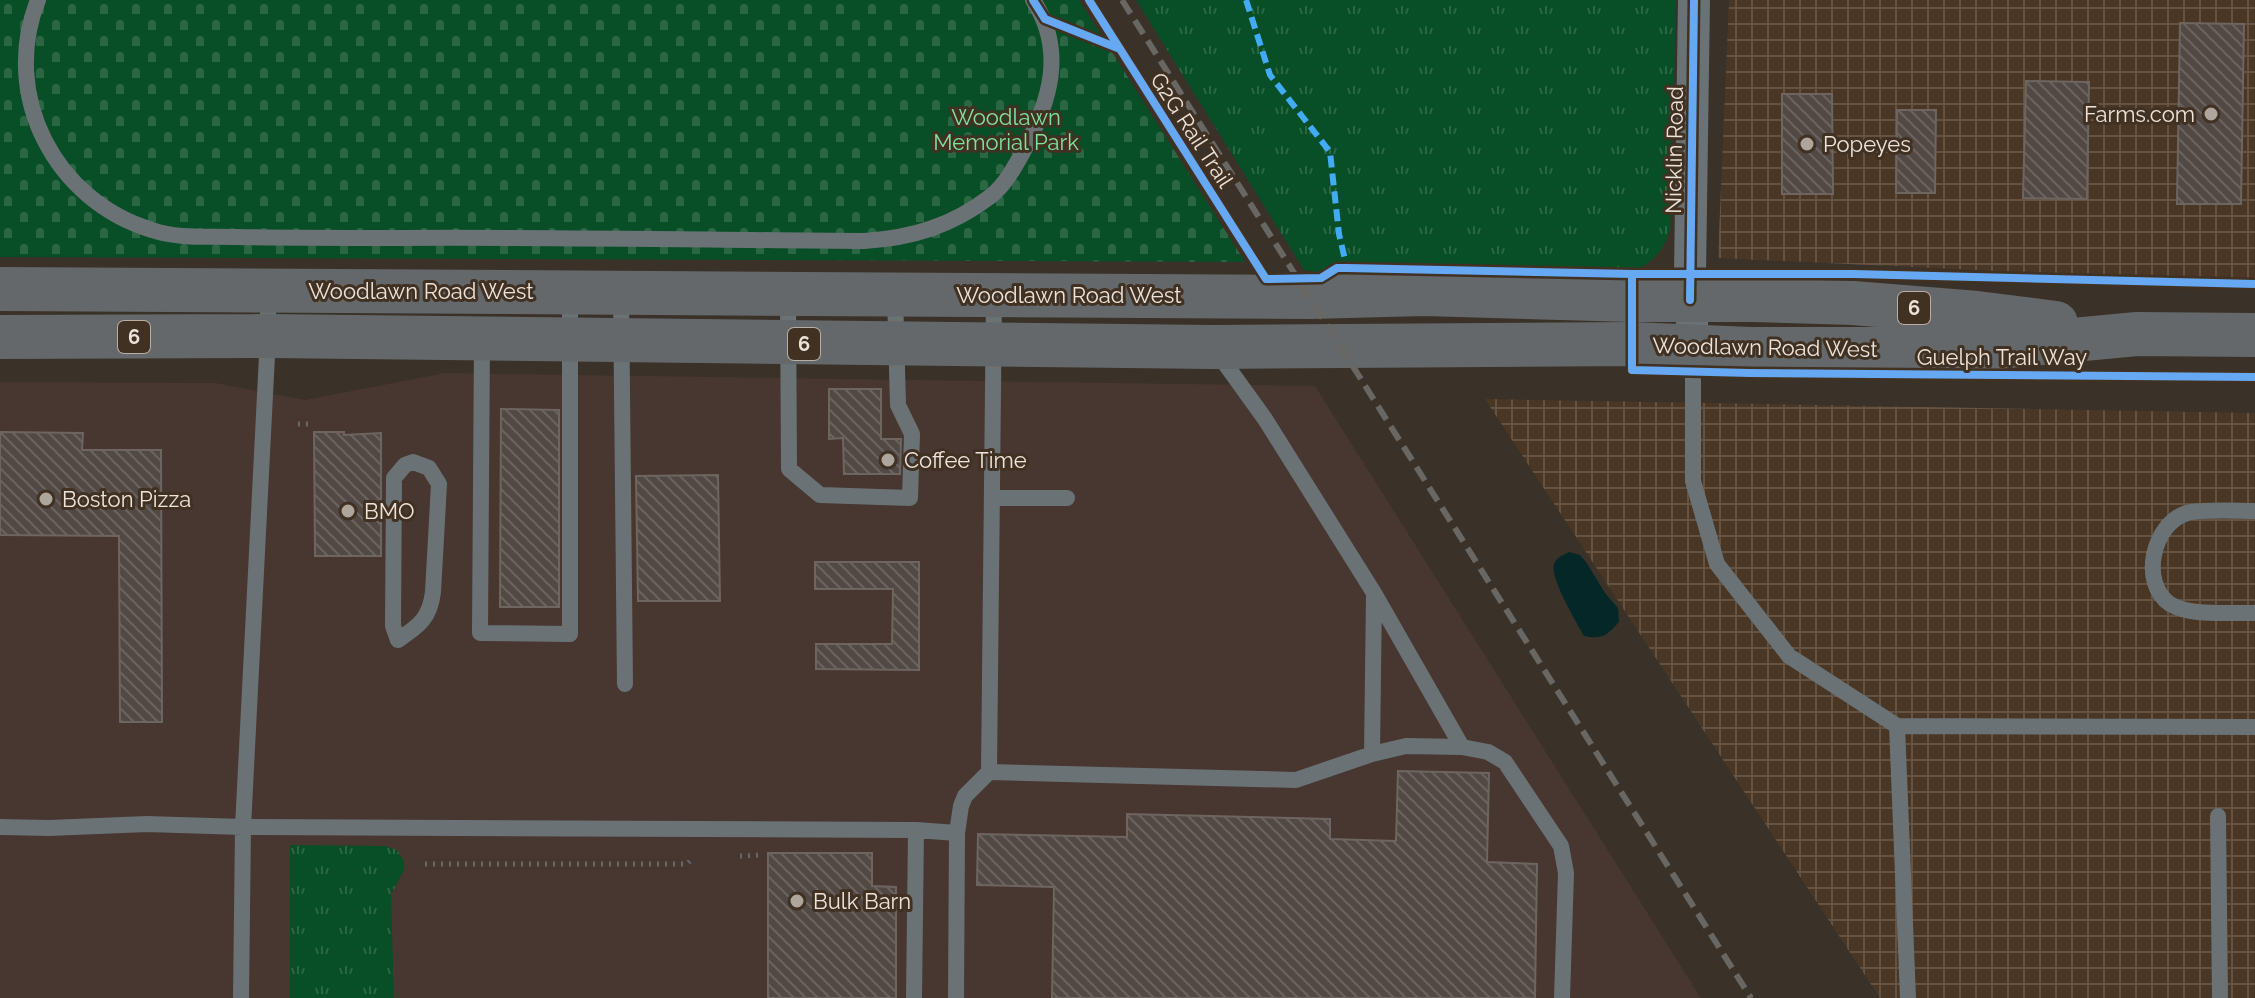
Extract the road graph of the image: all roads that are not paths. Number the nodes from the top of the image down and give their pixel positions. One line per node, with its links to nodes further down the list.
1 (38, 0): 2 (lane)
2 (1033, 0)
3 (1694, 0): 11 (street, Nicklin Road)
4 (0, 289): 5 (main road, Woodlawn Road West / 6)
5 (268, 290): 12 (main road, Woodlawn Road West / 6); 15 (lane)
6 (570, 292): 7 (main road, Woodlawn Road West / 6); 12 (main road, Woodlawn Road West / 6); 17 (lane)
7 (621, 292): 8 (main road, Woodlawn Road West / 6); 18 (lane)
8 (788, 292): 10 (main road, Woodlawn Road West / 6); 19 (lane)
9 (994, 294): 10 (main road, Woodlawn Road West / 6); 11 (main road, Woodlawn Road West / 6); 21 (lane)
10 (895, 295): 20 (lane)
11 (1690, 300): 13 (main road, Woodlawn Road West / 6); 23 (street, Nicklin Road)
12 (482, 314): 15 (main road, Woodlawn Road West / 6); 17 (main road, Woodlawn Road West / 6); 17 (lane)
13 (2137, 334): 14 (main road, Woodlawn Road West / 6); 23 (main road, Woodlawn Road West / 6)
14 (2255, 335)
15 (268, 336): 16 (main road, Woodlawn Road West / 6); 38 (lane)
16 (0, 337)
17 (571, 340): 18 (main road, Woodlawn Road West / 6)
18 (622, 341): 19 (main road, Woodlawn Road West / 6); 30 (lane)
19 (788, 344): 20 (main road, Woodlawn Road West / 6); 20 (lane)
20 (896, 345): 21 (main road, Woodlawn Road West / 6)
21 (993, 346): 22 (main road, Woodlawn Road West / 6); 24 (lane)
22 (1213, 347): 23 (main road, Woodlawn Road West / 6); 27 (lane)
23 (1693, 347): 31 (lane)
24 (992, 498): 25 (lane); 35 (lane)
25 (1067, 498)
26 (2255, 511): 28 (lane)
27 (1374, 593): 33 (lane); 34 (lane)
28 (2255, 613)
29 (398, 640): 29 (lane)
30 (625, 684)
31 (1897, 726): 32 (lane); 45 (lane)
32 (2255, 727)
33 (1462, 747): 34 (lane); 44 (lane)
34 (1372, 754): 35 (lane)
35 (989, 772): 40 (lane)
36 (2218, 816): 46 (lane)
37 (0, 827): 38 (lane)
38 (243, 827): 39 (lane); 41 (lane)
39 (916, 830): 40 (lane); 42 (lane)
40 (957, 833): 43 (lane)
41 (241, 998)
42 (914, 998)
43 (956, 998)
44 (1562, 998)
45 (1908, 998)
46 (2220, 998)

